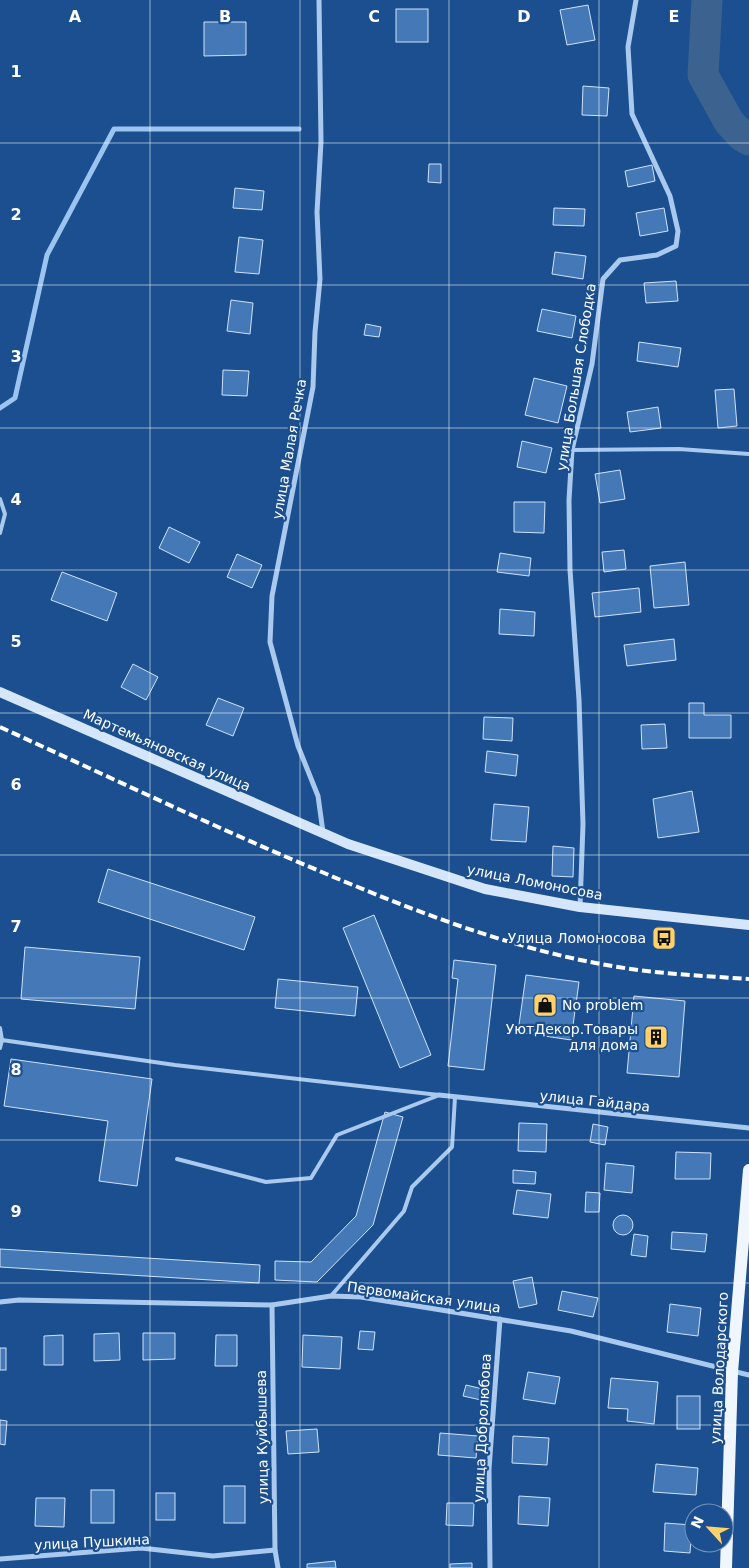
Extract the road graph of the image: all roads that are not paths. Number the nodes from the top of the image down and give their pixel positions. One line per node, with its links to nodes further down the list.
1 (319, 0): 8 (street, улица Малая Речка)
2 (636, 0): 3 (street, улица Большая Слободка)
3 (572, 450): 4 (lane); 9 (street, улица Большая Слободка)
4 (749, 454)
5 (0, 499): 6 (lane)
6 (0, 533)
7 (0, 692): 8 (main road, Мартемьяновская улица)
8 (323, 832): 9 (main road, улица Ломоносова)
9 (580, 907): 10 (main road, улица Ломоносова)
10 (749, 924)
11 (0, 1028): 12 (lane)
12 (1, 1040): 13 (lane); 14 (lane)
13 (0, 1048)
14 (439, 1095): 15 (street, улица Гайдара); 17 (lane)
15 (455, 1097): 16 (street, улица Гайдара); 19 (lane)
16 (749, 1128)
17 (177, 1159)
18 (749, 1170): 23 (main road, улица Володарского)
19 (331, 1296): 21 (street, Первомайская улица); 22 (street, Первомайская улица)
20 (0, 1302): 21 (street, Первомайская улица)
21 (272, 1305): 25 (street, улица Куйбышева)
22 (500, 1319): 23 (street, Первомайская улица); 28 (street, улица Добролюбова)
23 (732, 1372): 24 (street, Первомайская улица); 29 (main road, улица Володарского)
24 (749, 1375)
25 (275, 1550): 26 (street, улица Пушкина); 27 (street, улица Куйбышева)
26 (0, 1559)
27 (278, 1568)
28 (490, 1568)
29 (726, 1568)

